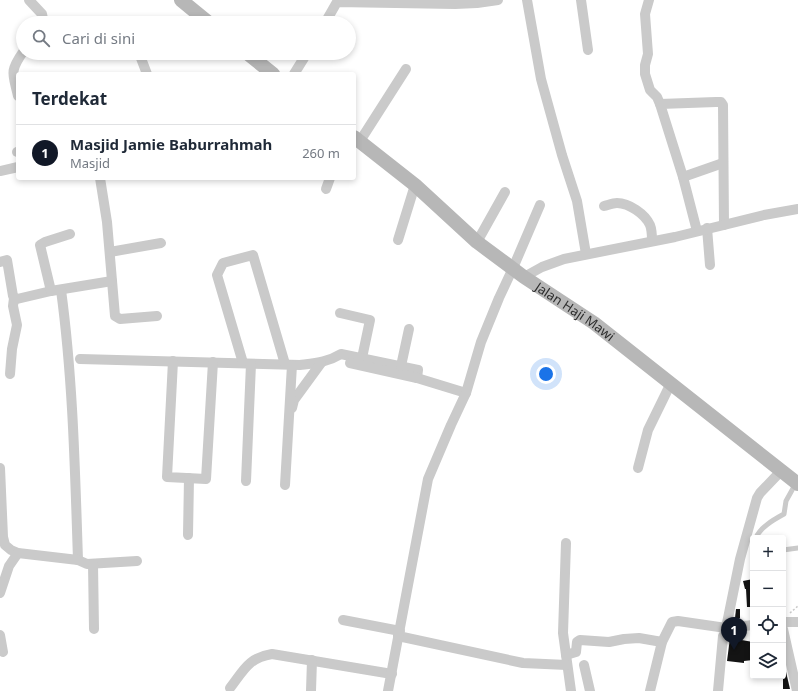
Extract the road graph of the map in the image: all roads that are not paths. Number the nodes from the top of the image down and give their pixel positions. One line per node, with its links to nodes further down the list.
1 (29, 0): 8 (street)
2 (181, 0): 9 (street)
3 (498, 0): 7 (street)
4 (526, 0): 44 (street)
5 (581, 0): 11 (street)
6 (649, 0): 21 (street)
7 (337, 1): 10 (street)
8 (42, 16)
9 (200, 16)
10 (328, 16)
11 (588, 50)
12 (18, 60): 20 (street)
13 (142, 60): 17 (street)
14 (256, 60): 18 (street)
15 (303, 60): 19 (street)
16 (406, 69): 22 (street)
17 (146, 72)
18 (271, 72)
19 (295, 72)
20 (16, 89)
21 (660, 104): 23 (street); 26 (street)
22 (357, 139): 29 (street, Jalan Haji Mawi)
23 (723, 163): 26 (street); 35 (street)
24 (16, 167): 25 (street)
25 (0, 171)
26 (683, 177): 37 (street)
27 (100, 180): 43 (street)
28 (329, 180): 30 (street)
29 (415, 185): 39 (street); 41 (street, Jalan Haji Mawi)
30 (326, 189)
31 (505, 192): 41 (street)
32 (540, 205): 47 (street)
33 (604, 206): 40 (street)
34 (798, 209): 35 (street)
35 (724, 225): 36 (street)
36 (707, 228): 37 (street); 46 (street)
37 (697, 231): 40 (street)
38 (70, 234): 49 (street)
39 (398, 240)
40 (652, 241): 44 (street)
41 (477, 242): 47 (street, Jalan Haji Mawi)
42 (160, 243): 43 (street)
43 (110, 252): 48 (street)
44 (586, 254): 47 (street)
45 (0, 262): 50 (street)
46 (710, 265)
47 (518, 273): 65 (street, Jalan Haji Mawi); 66 (street)
48 (112, 281): 49 (street); 52 (street)
49 (56, 290): 50 (street); 81 (street)
50 (14, 298): 63 (street)
51 (340, 314): 54 (street)
52 (157, 316)
53 (409, 329): 62 (street)
54 (362, 358): 59 (street); 62 (street)
55 (80, 359): 56 (street)
56 (173, 361): 57 (street); 71 (street)
57 (213, 362): 58 (street); 71 (street)
58 (247, 363): 61 (street); 61 (street); 72 (street)
59 (320, 363): 61 (street); 67 (street)
60 (350, 363): 64 (street)
61 (288, 365): 67 (street)
62 (402, 366): 64 (street)
63 (10, 374)
64 (417, 378): 66 (street)
65 (671, 383): 69 (street); 70 (street, Jalan Haji Mawi)
66 (466, 393): 92 (street)
67 (288, 421): 74 (street)
68 (0, 468): 80 (street)
69 (638, 468)
70 (781, 471): 73 (street, Jalan Haji Mawi); 89 (street)
71 (190, 478): 75 (street)
72 (246, 481)
73 (797, 483): 76 (lane)
74 (285, 485)
75 (188, 535)
76 (758, 535)
77 (566, 543): 98 (street)
78 (798, 548): 79 (lane)
79 (786, 550)
80 (18, 553): 81 (street); 84 (street)
81 (78, 560): 83 (street)
82 (137, 561): 83 (street)
83 (93, 564): 90 (street)
84 (0, 593)
85 (343, 620): 92 (street)
86 (786, 622): 87 (street)
87 (798, 622)
88 (750, 625): 89 (street)
89 (726, 628): 94 (street)
90 (94, 629)
91 (750, 630): 107 (street)
92 (399, 633): 98 (street); 100 (street)
93 (0, 635): 96 (street)
94 (662, 642): 98 (street); 106 (street)
95 (786, 642): 108 (street)
96 (3, 652)
97 (312, 660): 100 (street); 101 (street); 102 (street)
98 (566, 660): 104 (street)
99 (584, 665): 105 (street)
100 (392, 674): 103 (street)
101 (230, 688)
102 (311, 691)
103 (388, 691)
104 (571, 691)
105 (590, 691)
106 (650, 691)
107 (718, 691)
108 (797, 691)

